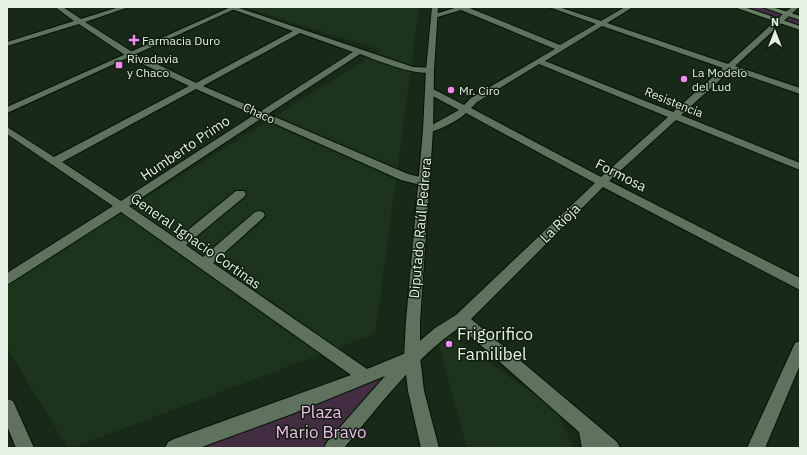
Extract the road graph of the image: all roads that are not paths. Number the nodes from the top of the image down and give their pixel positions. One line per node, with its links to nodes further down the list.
1 (58, 7): 13 (street, Chaco)
2 (126, 7): 13 (street)
3 (552, 7): 14 (street)
4 (630, 7): 14 (street)
5 (737, 7): 11 (main road)
6 (765, 7): 11 (main road)
7 (796, 7): 11 (street, La Rioja)
8 (232, 8): 16 (street); 20 (street)
9 (463, 8): 10 (street); 18 (street)
10 (434, 9): 23 (street, Diputado Raúl Pedrera)
11 (783, 18): 12 (main road); 15 (main road); 22 (street, La Rioja)
12 (800, 18)
13 (79, 21): 17 (street); 20 (street, Chaco)
14 (602, 24): 18 (street); 22 (street)
15 (800, 28)
16 (299, 31): 19 (street); 24 (street)
17 (7, 44)
18 (560, 48): 21 (street)
19 (359, 51): 23 (street); 29 (street, Humberto Primo)
20 (131, 55): 24 (street, Chaco); 28 (street)
21 (538, 61): 27 (street); 30 (street, Resistencia)
22 (729, 67): 26 (street); 30 (street, La Rioja)
23 (430, 70): 25 (street, Diputado Raúl Pedrera)
24 (196, 86): 29 (street, Chaco); 33 (street)
25 (430, 91): 27 (street, Formosa); 32 (street, Diputado Raúl Pedrera)
26 (800, 91)
27 (465, 109): 32 (street); 36 (street, Formosa)
28 (7, 110)
29 (261, 114): 35 (street, Chaco); 38 (street, Humberto Primo)
30 (675, 116): 34 (street, Resistencia); 36 (street, La Rioja)
31 (7, 130): 33 (street, General Ignacio Cortinas)
32 (428, 130): 35 (street, Diputado Raúl Pedrera)
33 (54, 162): 38 (street, General Ignacio Cortinas)
34 (800, 167)
35 (424, 182): 46 (street, Diputado Raúl Pedrera)
36 (602, 182): 43 (street, Formosa); 44 (street, La Rioja)
37 (240, 194): 40 (street)
38 (122, 207): 40 (street, General Ignacio Cortinas); 42 (street, Humberto Primo)
39 (259, 215): 41 (street)
40 (176, 246): 41 (street, General Ignacio Cortinas)
41 (203, 264): 47 (street, General Ignacio Cortinas)
42 (7, 280)
43 (800, 284)
44 (461, 319): 46 (street, La Rioja); 49 (street)
45 (800, 348): 56 (street)
46 (412, 357): 47 (street); 52 (street, La Rioja); 53 (street, Diputado Raúl Pedrera)
47 (366, 377): 51 (street)
48 (7, 407): 50 (street)
49 (587, 428): 54 (street); 55 (street)
50 (25, 448)
51 (174, 448)
52 (333, 448)
53 (430, 448)
54 (591, 448)
55 (611, 448)
56 (756, 448)

